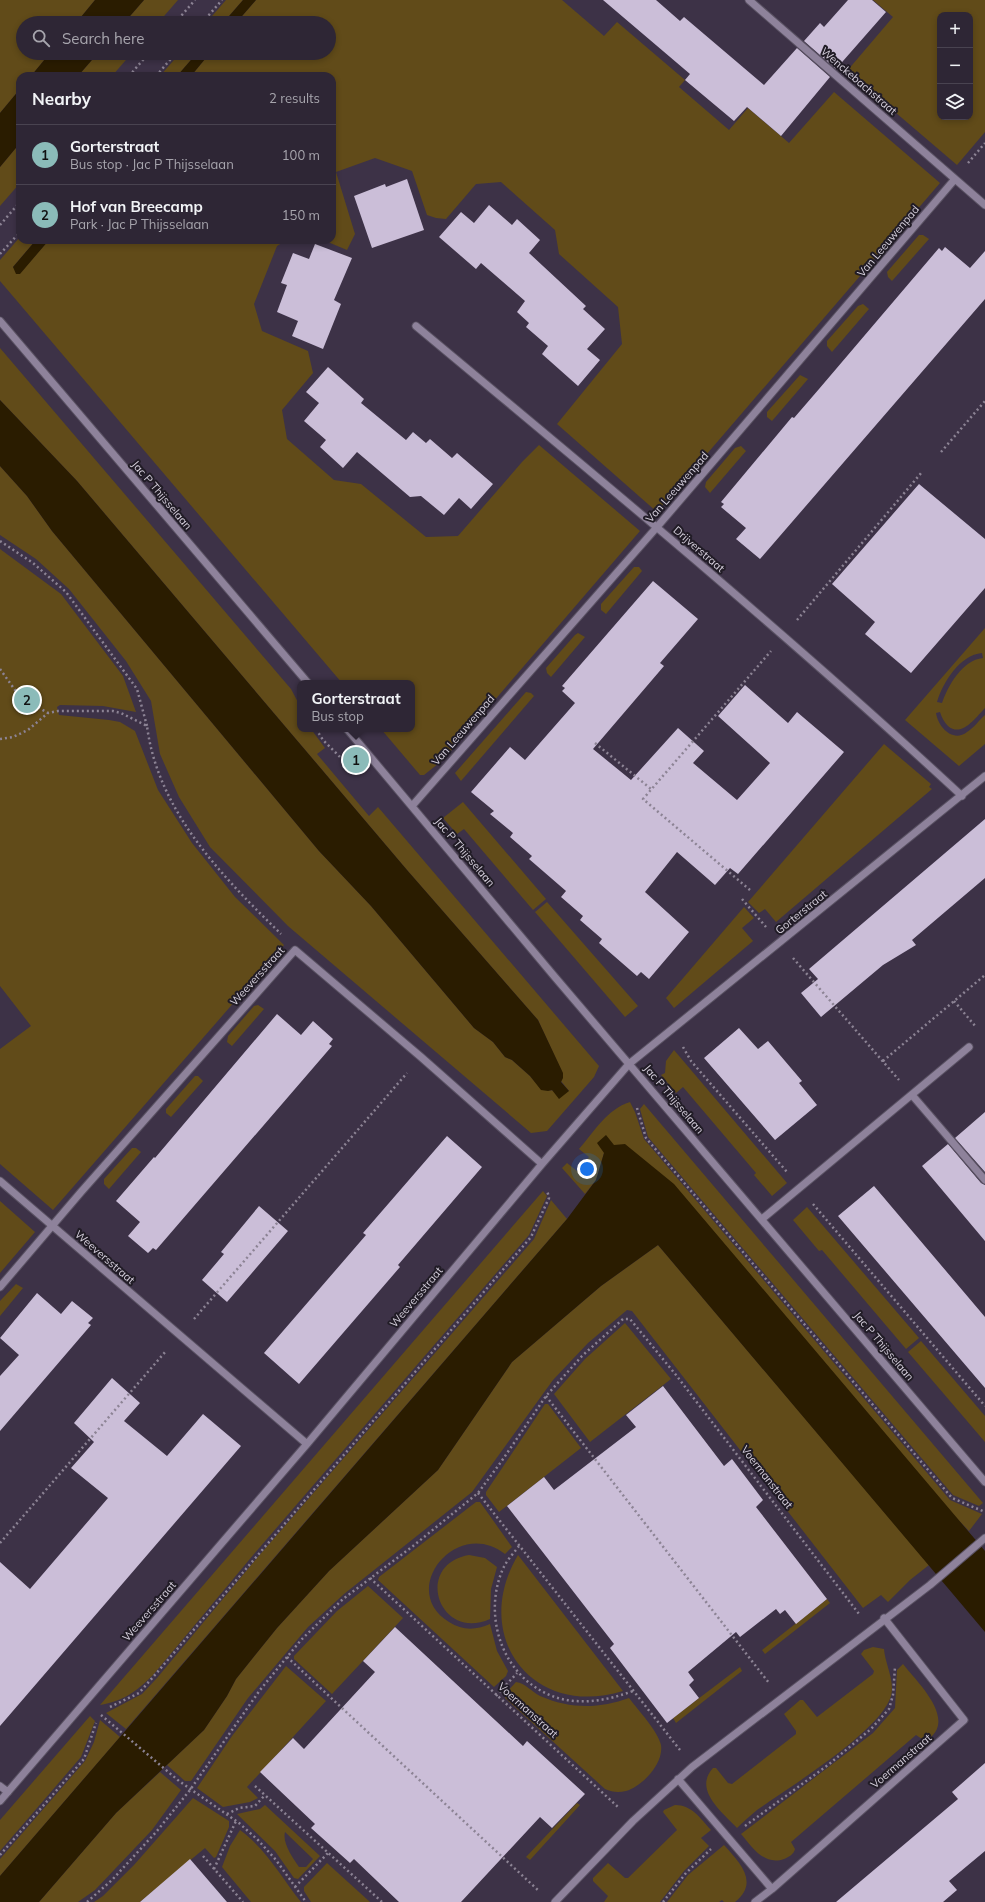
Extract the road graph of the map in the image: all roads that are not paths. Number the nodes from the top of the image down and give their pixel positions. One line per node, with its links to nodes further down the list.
1 (749, 0): 2 (street, Wenckebachstraat)
2 (955, 179): 3 (street); 6 (street, Van Leeuwenpad)
3 (985, 205)
4 (0, 321): 7 (street, Jac P Thijsselaan)
5 (416, 326): 6 (street, Drijverstraat)
6 (657, 527): 10 (street, Drijverstraat); 11 (street, Van Leeuwenpad)
7 (305, 680)
8 (350, 732): 11 (street, Jac P Thijsselaan)
9 (985, 776): 10 (street, Gorterstraat)
10 (962, 796): 13 (street, Gorterstraat)
11 (412, 806): 13 (street, Jac P Thijsselaan)
12 (969, 1047): 14 (street)
13 (629, 1064): 15 (street, Weeversstraat); 18 (street, Jac P Thijsselaan)
14 (912, 1095): 16 (street); 18 (street)
15 (542, 1164): 19 (street, Weeversstraat); 21 (street, Weeversstraat)
16 (985, 1180)
17 (0, 1181): 19 (street, Weeversstraat)
18 (762, 1219): 22 (street, Jac P Thijsselaan)
19 (52, 1226): 20 (street, Weeversstraat); 21 (street, Weeversstraat)
20 (0, 1286)
21 (307, 1444): 27 (street, Weeversstraat)
22 (985, 1482)
23 (985, 1539): 24 (street)
24 (884, 1618): 25 (street); 29 (street, Voermanstraat)
25 (678, 1779): 29 (street); 30 (street)
26 (0, 1786): 27 (street)
27 (8, 1792): 28 (street, Weeversstraat)
28 (0, 1801)
29 (772, 1889): 31 (street, Voermanstraat)
30 (554, 1902)
31 (755, 1902)

